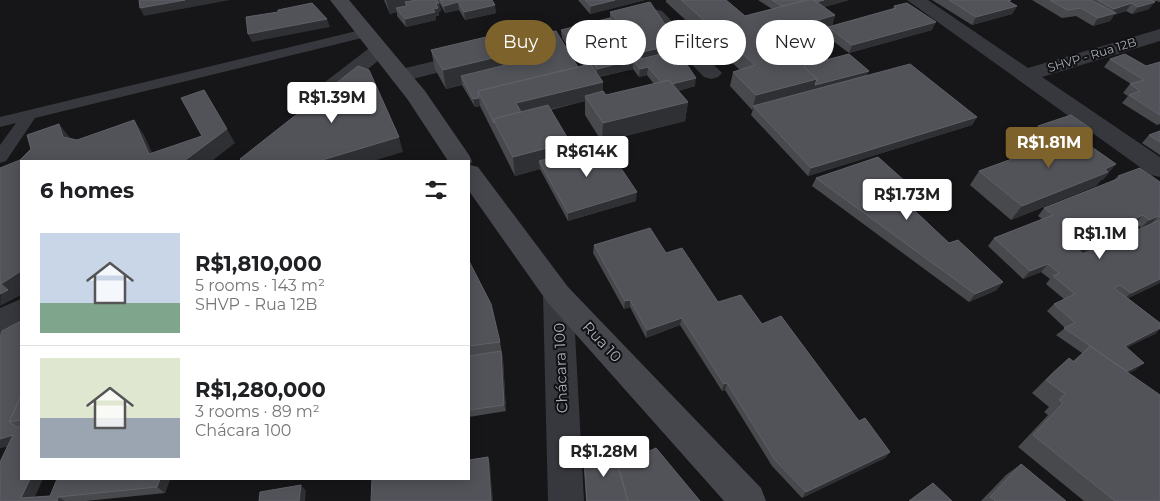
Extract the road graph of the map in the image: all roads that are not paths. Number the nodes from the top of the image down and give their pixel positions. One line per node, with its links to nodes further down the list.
1 (339, 0): 5 (street)
2 (916, 0): 9 (street, SHVP - Rua 12B)
3 (619, 20): 7 (street)
4 (1160, 35): 9 (street, SHVP - Rua 12B)
5 (372, 41): 8 (street); 10 (street); 11 (lane)
6 (485, 54): 8 (street)
7 (711, 73)
8 (400, 76): 14 (street)
9 (1024, 76): 15 (street, SHVP - Rua 12B)
10 (310, 106)
11 (30, 114): 12 (lane); 13 (lane)
12 (0, 122)
13 (0, 157)
14 (459, 160)
15 (1160, 169)
16 (470, 174): 17 (street, Rua 10)
17 (558, 295): 20 (street, Chácara 100); 21 (street, Rua 10)
18 (20, 312): 19 (street)
19 (0, 323)
20 (566, 501)
21 (748, 501)

